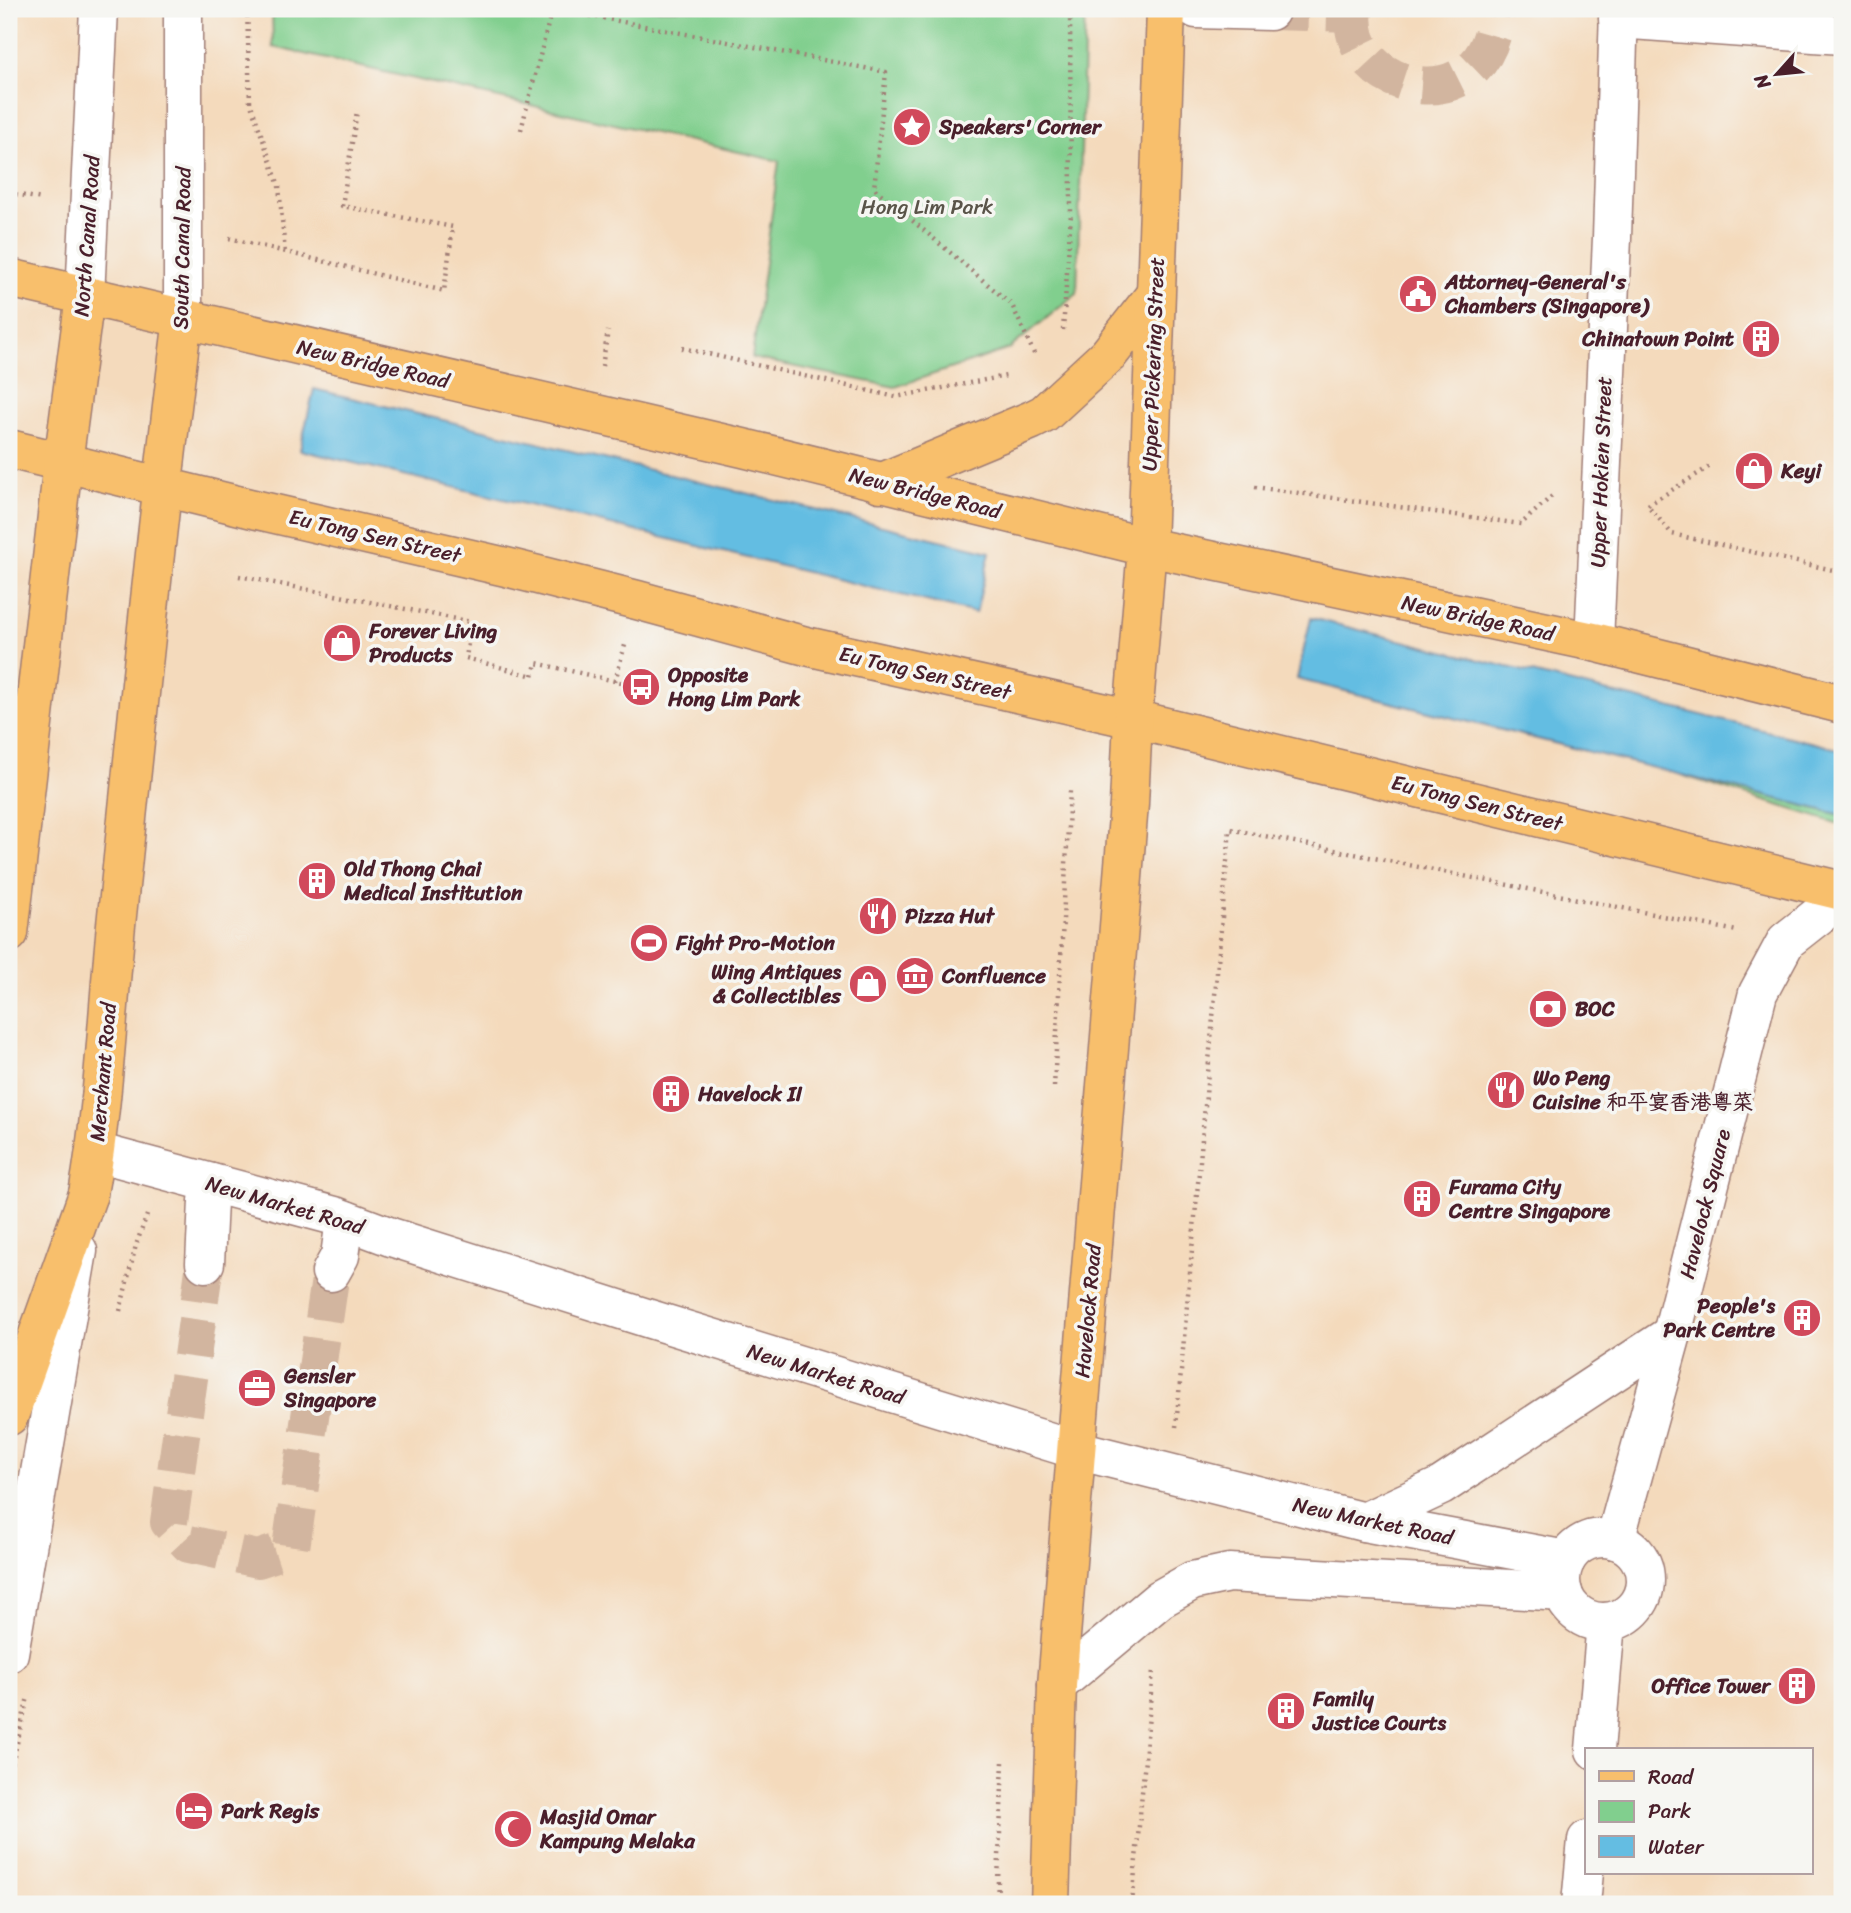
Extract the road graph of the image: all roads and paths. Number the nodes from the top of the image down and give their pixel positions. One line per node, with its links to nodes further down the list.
1 (99, 9): 15 (street, North Canal Road)
2 (183, 9): 16 (street, South Canal Road)
3 (247, 9): 11 (path)
4 (553, 9): 12 (path); 20 (path)
5 (1070, 9): 17 (path)
6 (1166, 9): 14 (main road, Upper Pickering Street)
7 (1196, 9): 8 (street)
8 (1270, 11)
9 (1618, 14): 10 (street); 29 (street, Upper Hokien Street)
10 (1842, 34)
11 (357, 111)
12 (521, 130)
13 (9, 278): 15 (main road, New Bridge Road)
14 (1155, 295): 20 (main road); 27 (main road, Upper Pickering Street)
15 (85, 296): 16 (main road, New Bridge Road); 22 (main road, North Canal Road)
16 (183, 319): 24 (main road, New Bridge Road); 25 (main road, South Canal Road)
17 (1063, 331)
18 (682, 348): 19 (path)
19 (1014, 374)
20 (1044, 414): 24 (main road)
21 (9, 449): 22 (main road, Eu Tong Sen Street)
22 (63, 463): 25 (main road, Eu Tong Sen Street); 35 (main road)
23 (1712, 465): 26 (path)
24 (880, 483): 27 (main road, New Bridge Road)
25 (161, 485): 32 (main road, Eu Tong Sen Street); 37 (main road, Merchant Road)
26 (1647, 506)
27 (1147, 547): 29 (main road, New Bridge Road); 32 (main road, Upper Pickering Street)
28 (239, 576): 30 (path)
29 (1594, 642): 31 (main road, New Bridge Road)
30 (641, 687)
31 (1842, 704)
32 (1133, 719): 33 (main road, Eu Tong Sen Street); 45 (main road, Havelock Road)
33 (1842, 891)
34 (1842, 897): 36 (street, Havelock Square)
35 (9, 933)
36 (1786, 941): 43 (street, Havelock Square); 46 (path)
37 (96, 1152): 38 (street, New Market Road); 39 (main road, Merchant Road)
38 (211, 1183): 40 (street, New Market Road); 41 (street)
39 (88, 1194): 44 (main road); 52 (street, Merchant Road)
40 (345, 1220): 42 (street); 45 (street, New Market Road)
41 (205, 1264)
42 (331, 1272)
43 (1672, 1334): 47 (street); 48 (street, Havelock Square)
44 (9, 1416)
45 (1077, 1450): 46 (street, New Market Road); 53 (main road, Havelock Road)
46 (1172, 1474): 47 (street, New Market Road)
47 (1364, 1522): 49 (street, New Market Road)
48 (1615, 1540): 49 (street); 51 (street)
49 (1564, 1576): 50 (street); 51 (street)
50 (1160, 1599): 53 (street); 57 (path)
51 (1606, 1622): 54 (street)
52 (9, 1653)
53 (1057, 1685): 56 (main road, Havelock Road)
54 (1595, 1748)
55 (1585, 1861): 58 (street)
56 (1050, 1904)
57 (1132, 1904)
58 (1581, 1904)

